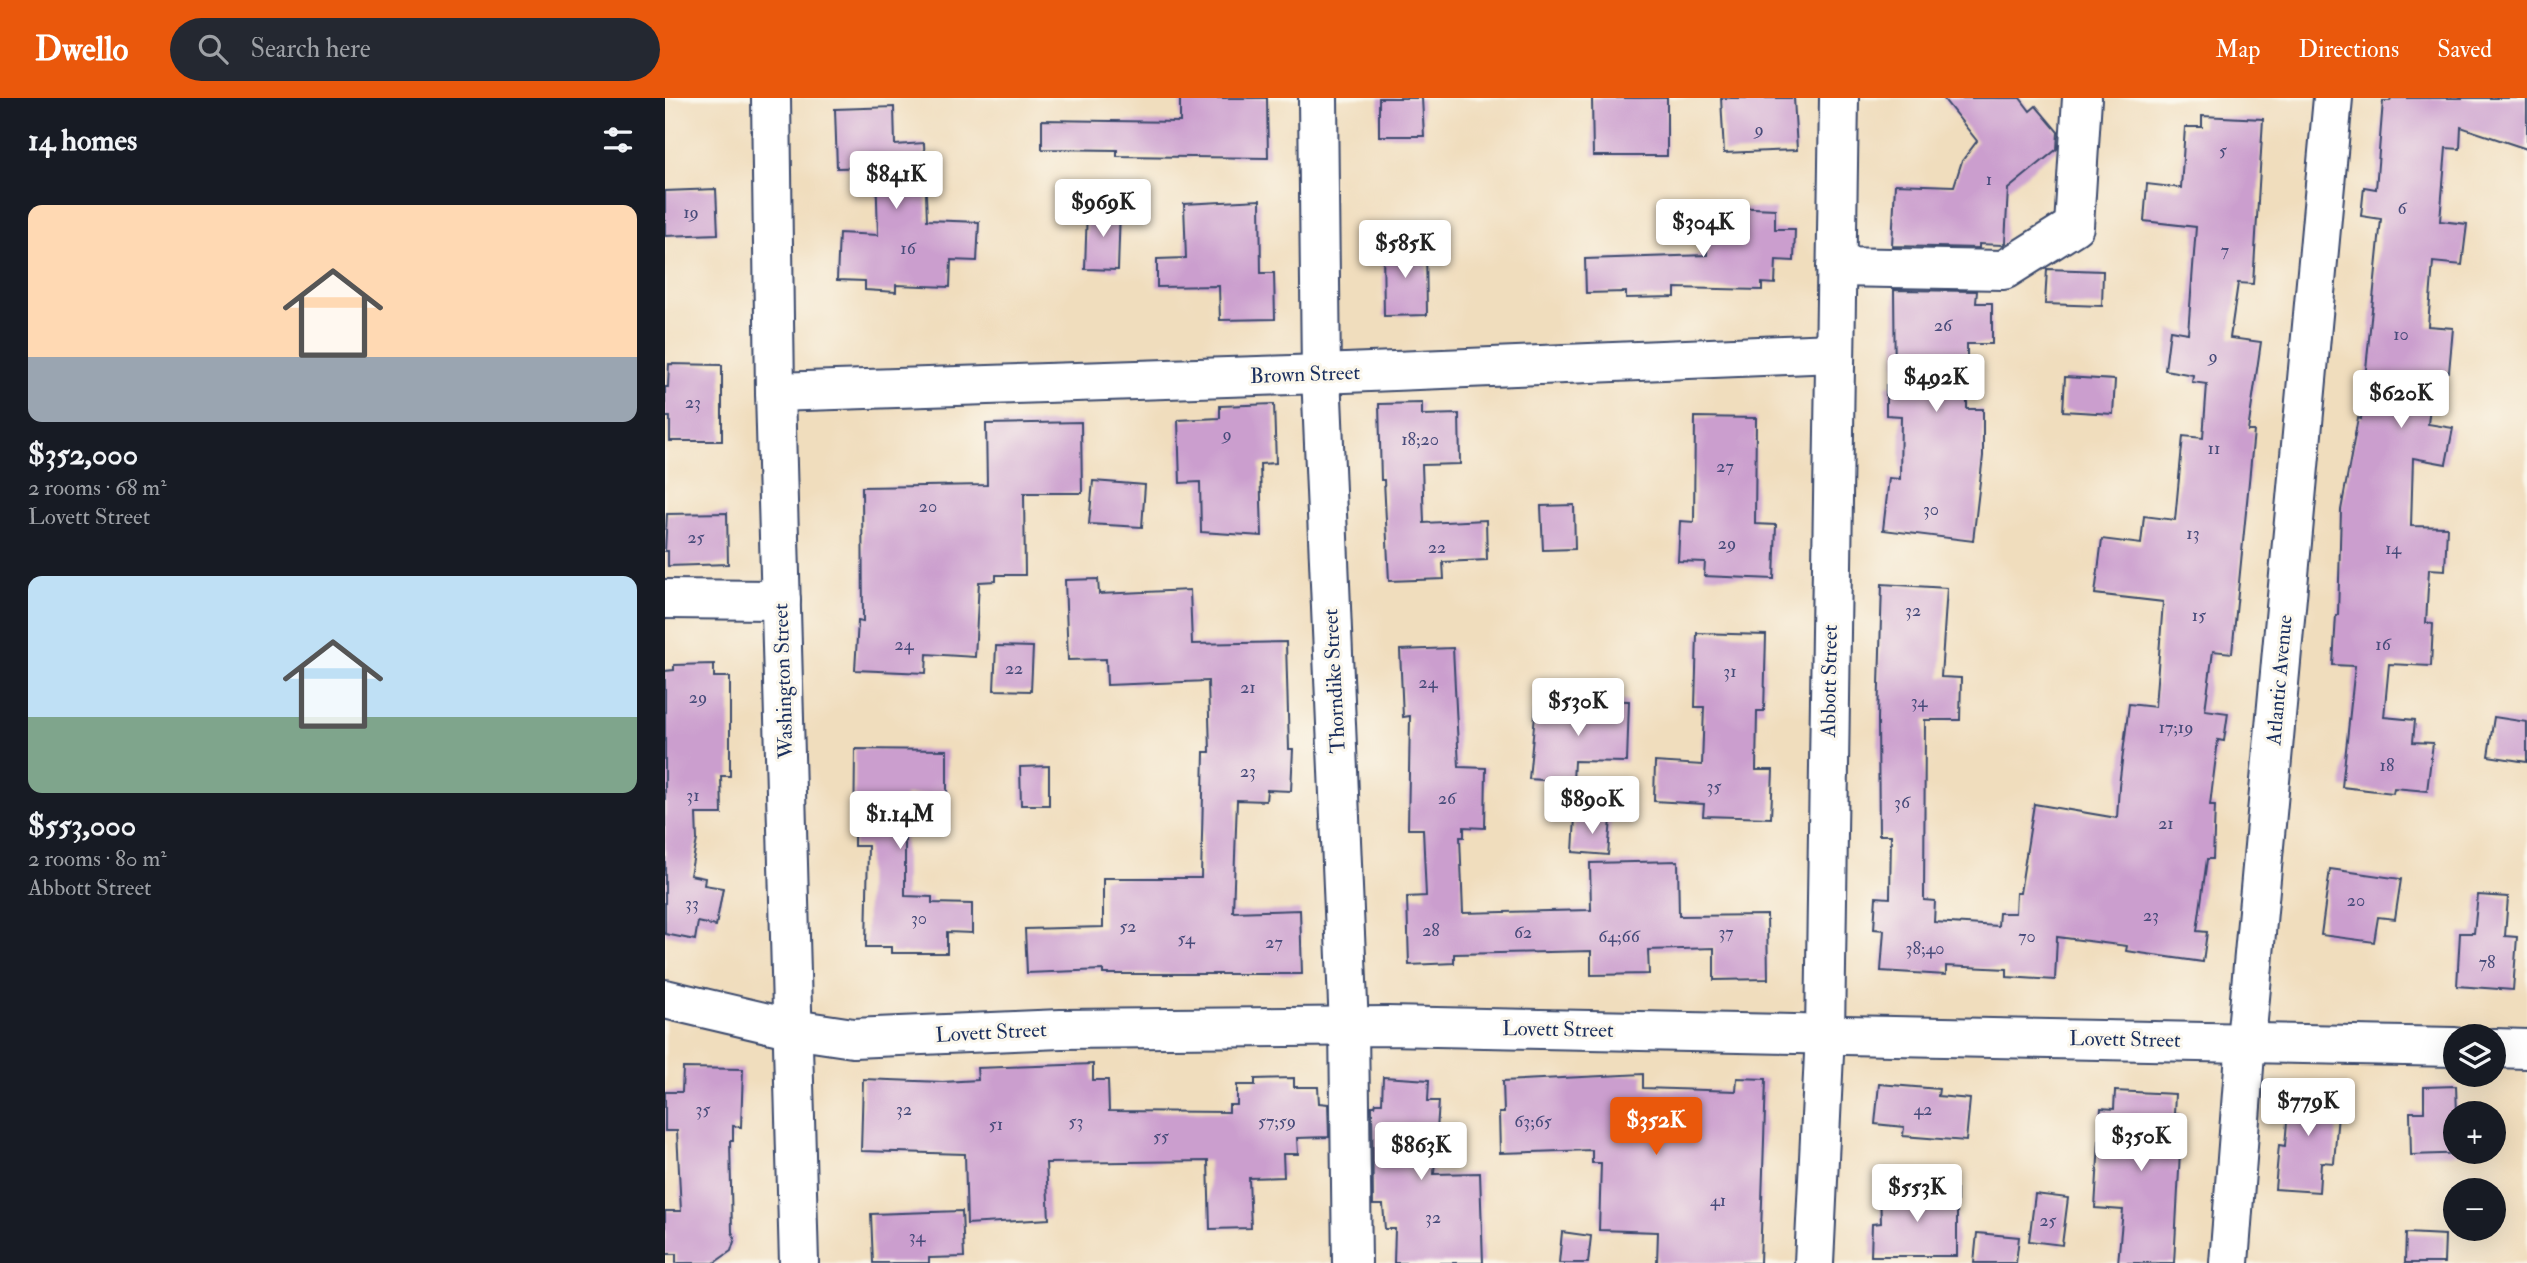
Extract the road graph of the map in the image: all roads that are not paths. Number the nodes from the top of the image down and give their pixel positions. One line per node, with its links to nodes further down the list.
1 (771, 98): 9 (street, Washington Street)
2 (1318, 98): 8 (street, Thorndike Street)
3 (1839, 98): 6 (street, Abbott Street)
4 (2082, 98): 6 (street)
5 (2333, 98): 16 (street, Atlantic Avenue)
6 (1836, 267): 7 (street, Abbott Street)
7 (1834, 353): 8 (street, Brown Street); 15 (street, Abbott Street)
8 (1321, 374): 9 (street, Brown Street); 13 (street, Thorndike Street)
9 (775, 392): 11 (street, Washington Street)
10 (665, 599): 11 (street)
11 (781, 600): 14 (street, Washington Street)
12 (665, 999): 14 (street, Lovett Street)
13 (1349, 1027): 14 (street, Lovett Street); 15 (street, Lovett Street); 21 (street, Thorndike Street)
14 (793, 1029): 20 (street, Washington Street)
15 (1825, 1033): 16 (street, Lovett Street); 22 (street, Abbott Street)
16 (2246, 1041): 17 (street, Lovett Street); 23 (street, Atlantic Avenue)
17 (2443, 1047)
18 (2506, 1048): 19 (street)
19 (2527, 1049)
20 (799, 1263)
21 (1352, 1263)
22 (1814, 1263)
23 (2229, 1263)

